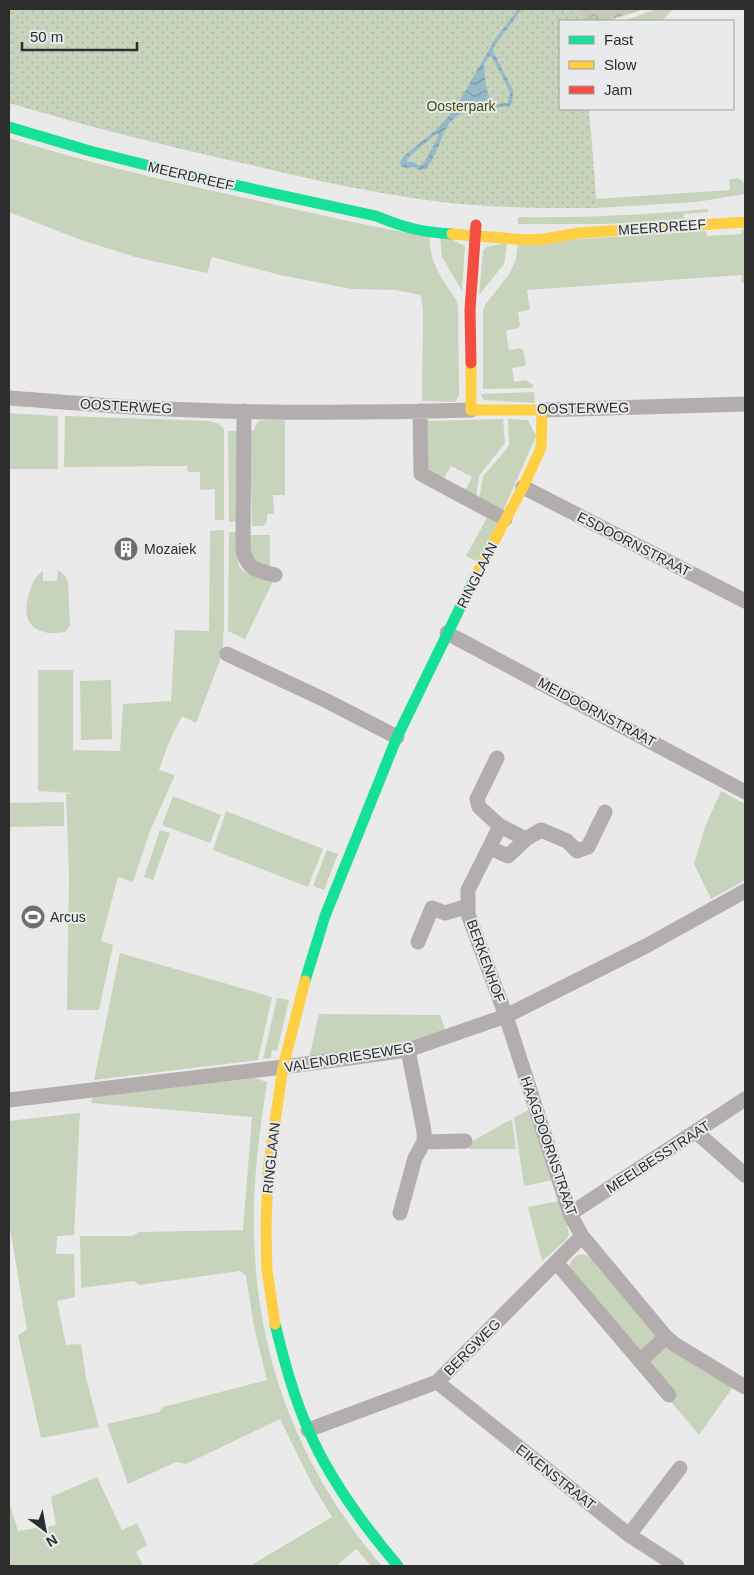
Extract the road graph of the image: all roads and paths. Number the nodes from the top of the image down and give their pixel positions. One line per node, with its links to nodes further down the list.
1 (9, 127): 2 (street, MEERDREEF)
2 (376, 216): 3 (street, MEERDREEF); 8 (street, MEERDREEF)
3 (422, 219)
4 (449, 222): 8 (street, MEERDREEF)
5 (745, 222): 9 (street, MEERDREEF)
6 (510, 227): 8 (street, MEERDREEF)
7 (535, 228): 9 (street, MEERDREEF)
8 (476, 231): 9 (street, MEERDREEF); 12 (street)
9 (579, 233)
10 (9, 398): 14 (street, OOSTERWEG)
11 (745, 404): 13 (street, OOSTERWEG)
12 (471, 410): 13 (street, OOSTERWEG); 15 (street, OOSTERWEG)
13 (542, 410): 16 (street, RINGLAAN)
14 (244, 411): 15 (street, OOSTERWEG); 18 (street)
15 (420, 411): 17 (street)
16 (523, 488): 17 (street, RINGLAAN); 19 (street, ESDOORNSTRAAT)
17 (505, 519): 20 (street, RINGLAAN)
18 (275, 575)
19 (745, 601)
20 (447, 633): 22 (street, RINGLAAN); 24 (street, MEIDOORNSTRAAT)
21 (227, 654): 22 (street)
22 (397, 737): 34 (street, RINGLAAN)
23 (497, 758): 26 (street)
24 (745, 792)
25 (605, 812): 27 (street)
26 (500, 826): 27 (street); 28 (street, BERKENHOF)
27 (526, 839): 28 (street)
28 (490, 848): 30 (street, BERKENHOF)
29 (745, 891): 32 (street, VALENDRIESEWEG)
30 (468, 906): 31 (street, BERKENHOF); 32 (street, BERKENHOF)
31 (418, 942)
32 (506, 1016): 33 (street, VALENDRIESEWEG); 42 (street, HAAGDOORNSTRAAT)
33 (408, 1050): 34 (street, VALENDRIESEWEG); 39 (street)
34 (283, 1068): 36 (street, VALENDRIESEWEG); 50 (street, RINGLAAN)
35 (745, 1099): 37 (street, MEELBESSTRAAT)
36 (9, 1100)
37 (696, 1132): 40 (street); 42 (street, MEELBESSTRAAT)
38 (465, 1141): 39 (street)
39 (424, 1142): 41 (street)
40 (745, 1176)
41 (400, 1213)
42 (570, 1214): 43 (street, HAAGDOORNSTRAAT)
43 (582, 1236): 44 (street, BERGWEG); 45 (street, HAAGDOORNSTRAAT)
44 (556, 1262): 46 (street); 47 (street, BERGWEG)
45 (666, 1337): 46 (street); 48 (street, HAAGDOORNSTRAAT)
46 (640, 1361): 49 (street)
47 (437, 1382): 50 (street, BERGWEG); 52 (street, EIKENSTRAAT)
48 (745, 1387)
49 (669, 1395)
50 (308, 1430): 53 (street, RINGLAAN)
51 (680, 1468): 52 (street)
52 (629, 1535): 54 (street, EIKENSTRAAT)
53 (398, 1566)
54 (677, 1566)

